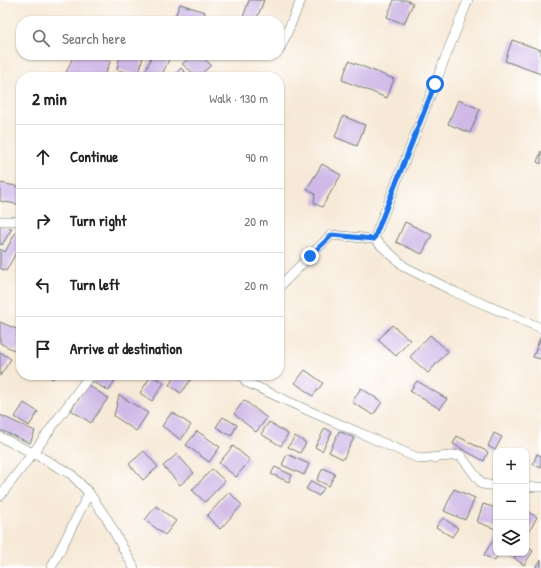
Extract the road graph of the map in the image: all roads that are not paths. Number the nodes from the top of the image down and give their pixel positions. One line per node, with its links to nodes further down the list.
1 (301, 0): 3 (street)
2 (468, 0): 6 (street)
3 (284, 40)
4 (0, 221): 5 (street)
5 (16, 221)
6 (374, 239): 7 (street); 8 (street)
7 (284, 282)
8 (541, 328)
9 (86, 380): 12 (street)
10 (245, 380): 13 (street)
11 (0, 437): 12 (street)
12 (33, 453): 16 (street); 17 (street)
13 (493, 486)
14 (529, 487): 15 (street)
15 (541, 487)
16 (89, 493): 18 (street); 19 (street)
17 (0, 496)
18 (52, 568)
19 (134, 568)

